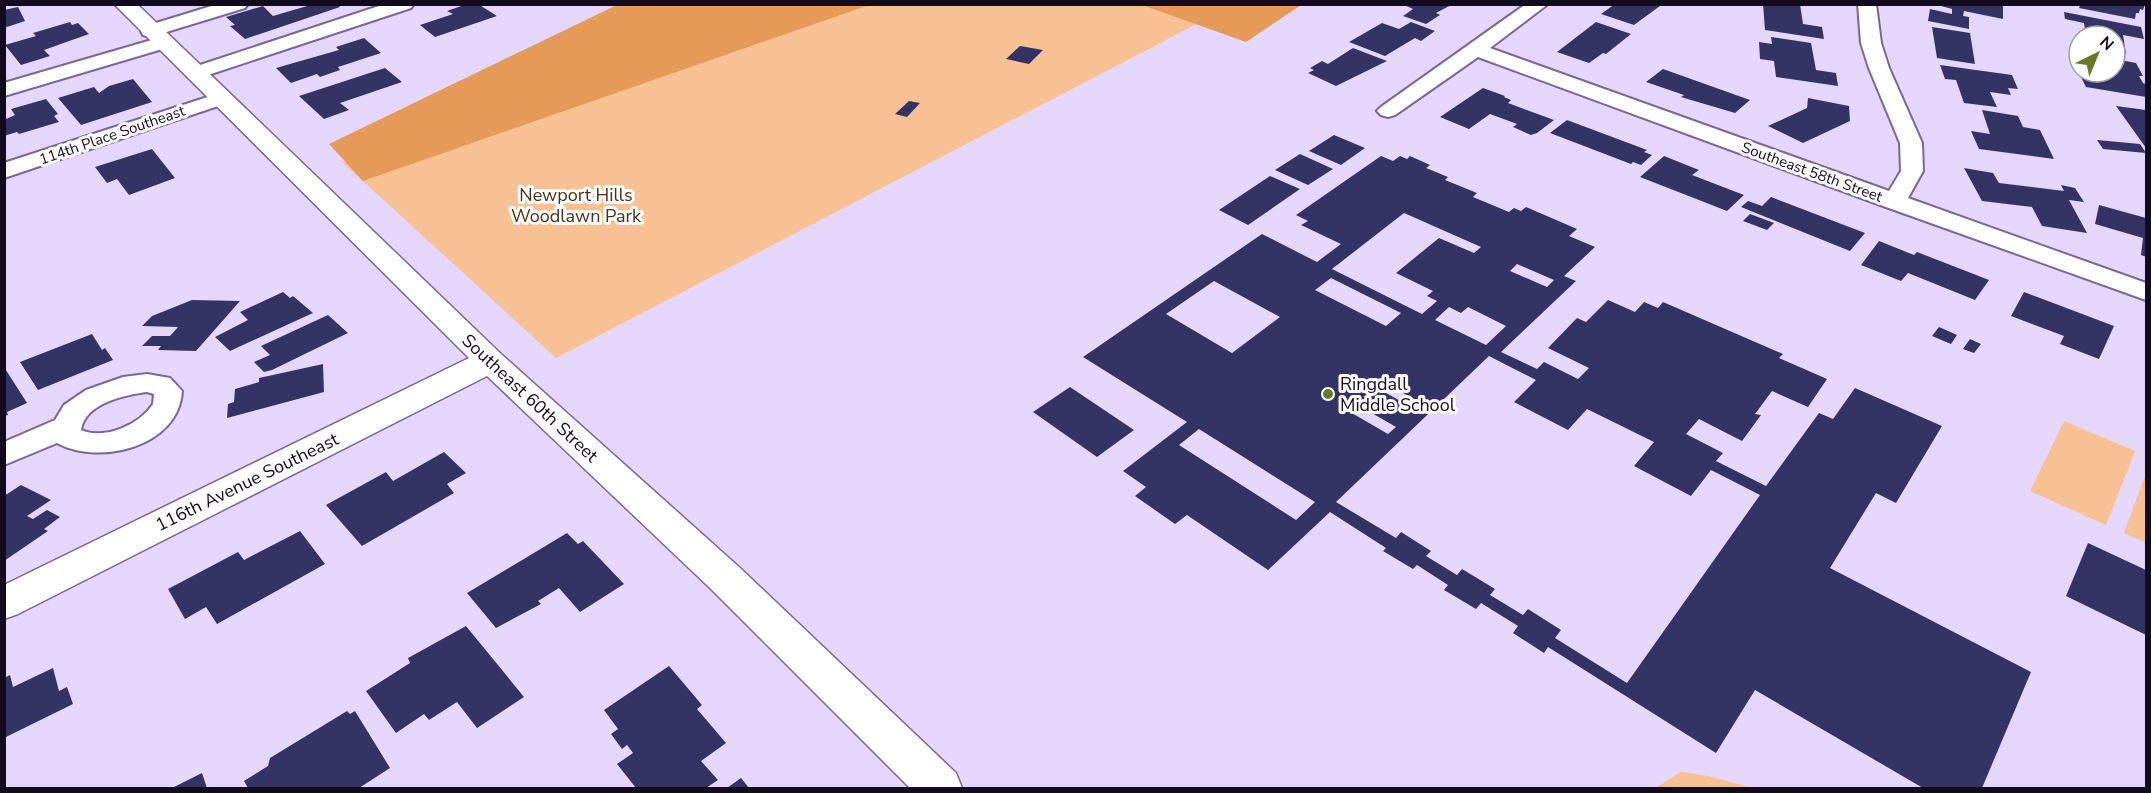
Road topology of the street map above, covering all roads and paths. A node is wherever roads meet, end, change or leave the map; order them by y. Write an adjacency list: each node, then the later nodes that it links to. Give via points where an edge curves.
1 (124, 4): 6 (street, Southeast 60th Street)
2 (239, 4): 6 (street)
3 (405, 4): 8 (street)
4 (1539, 4): 7 (street)
5 (1867, 4): 13 (street, via 1871,43 1911,143 1912,171)
6 (156, 37): 8 (street, Southeast 60th Street); 9 (street)
7 (1478, 50): 11 (street); 13 (street, Southeast 58th Street)
8 (195, 73): 10 (street, Southeast 60th Street)
9 (4, 90)
10 (220, 99): 12 (street, 114th Place Southeast); 15 (street, Southeast 60th Street)
11 (1388, 111)
12 (4, 171)
13 (1894, 202): 14 (street, Southeast 58th Street)
14 (2146, 292)
15 (490, 361): 18 (street, 116th Avenue Southeast); 19 (street, Southeast 60th Street, via 725,578)
16 (66, 427): 17 (street)
17 (4, 454)
18 (4, 603)
19 (940, 789)

